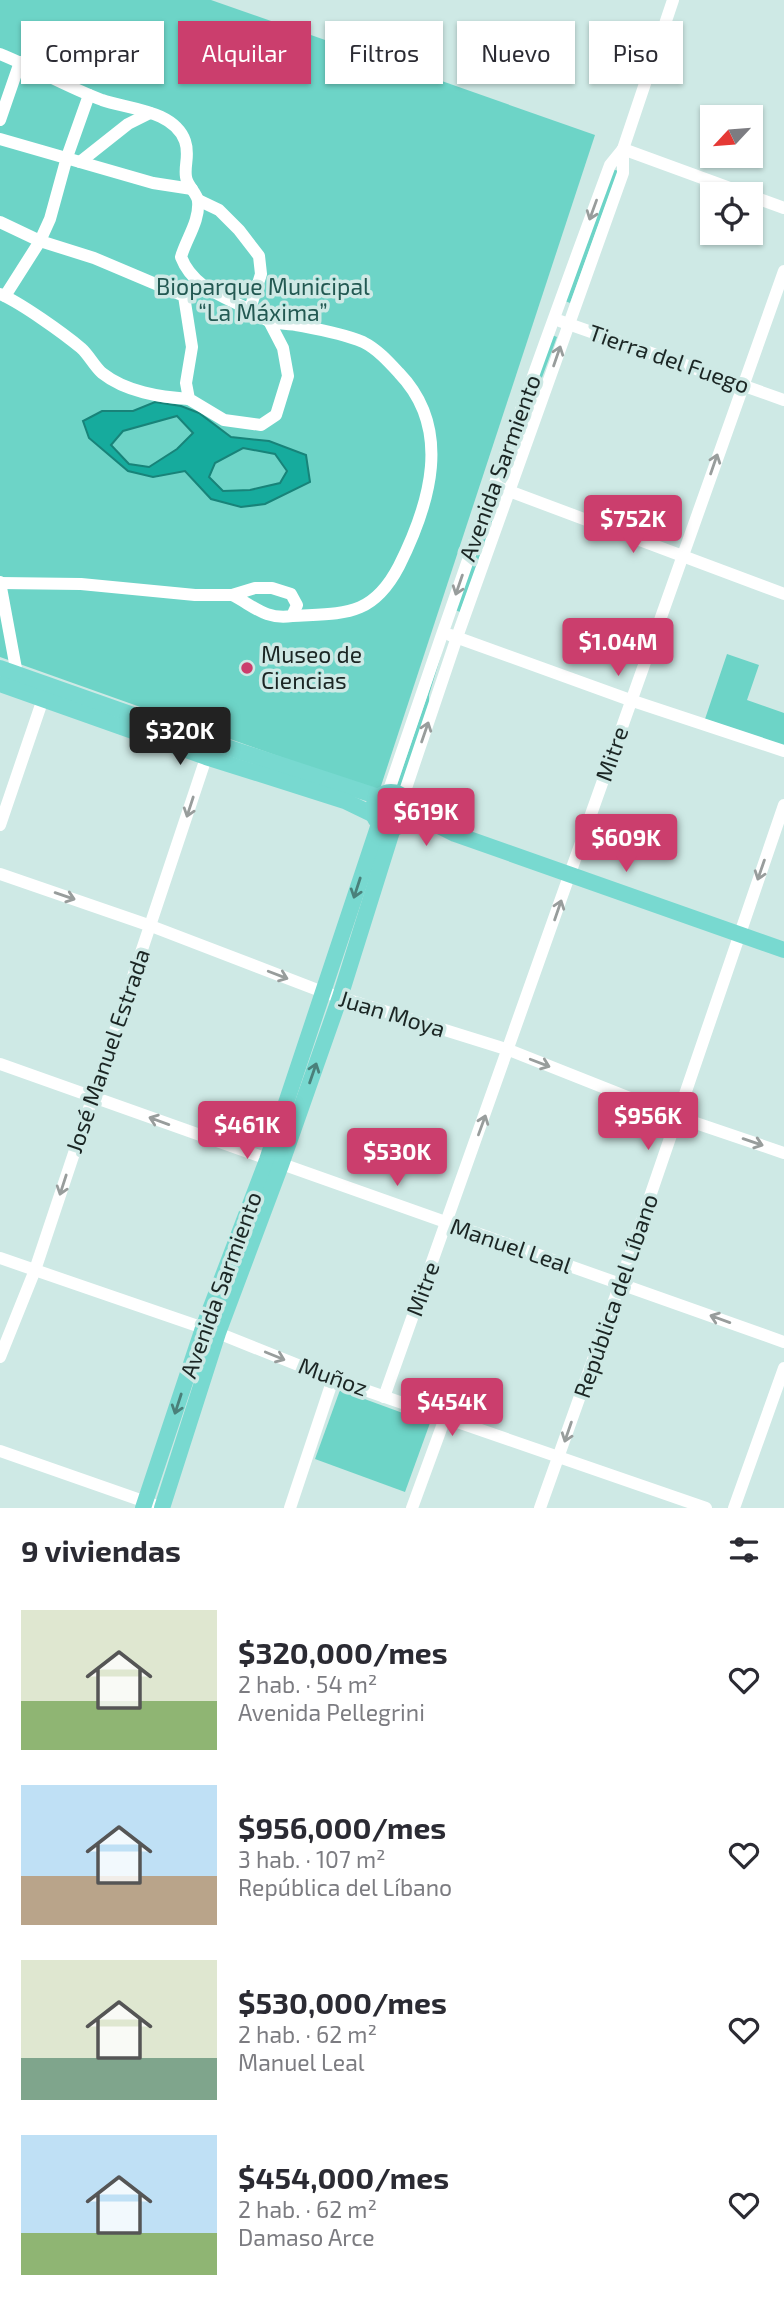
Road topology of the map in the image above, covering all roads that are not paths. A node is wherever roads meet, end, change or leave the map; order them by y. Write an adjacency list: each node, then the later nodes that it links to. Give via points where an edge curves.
1 (673, 0): 8 (street, Avenida Sarmiento)
2 (0, 54): 3 (street)
3 (20, 62): 4 (street); 6 (street)
4 (89, 95): 5 (street); 9 (street)
5 (150, 113): 9 (street); 11 (street, via 185,138 186,178)
6 (0, 120)
7 (0, 139): 9 (street)
8 (623, 149): 10 (street); 19 (street, Avenida Sarmiento, one-way to 19, via 610,165); 21 (street, Avenida Sarmiento, via 622,173)
9 (73, 160): 11 (street); 15 (street)
10 (713, 182)
11 (195, 195): 18 (street, via 219,210 259,256 261,274); 18 (street, via 194,227 181,257 187,271 208,289)
12 (763, 200): 13 (street)
13 (784, 208)
14 (0, 222): 15 (street)
15 (40, 242): 17 (street); 23 (street, via 94,258 184,296 192,347 186,383)
16 (784, 271): 22 (street, Mitre)
17 (3, 295): 23 (street, via 82,349 102,372 127,386 157,397)
18 (250, 309): 20 (street)
19 (554, 318): 21 (street, Tierra del Fuego); 25 (street, Avenida Sarmiento)
20 (269, 321): 23 (street, via 284,348 288,376 276,415 261,425 224,420); 31 (street, via 337,334 363,342 382,355 423,405 432,439 431,472 417,527 387,586 353,612)
21 (568, 324): 22 (street, Tierra del Fuego); 26 (street, Avenida Sarmiento, one-way to 21)
22 (742, 385): 24 (street, Tierra del Fuego); 27 (street, Mitre, one-way to 22)
23 (189, 399)
24 (784, 400)
25 (494, 486): 26 (street); 32 (street, Avenida Sarmiento, one-way to 32)
26 (509, 491): 27 (street); 33 (street, Avenida Sarmiento)
27 (683, 556): 29 (street); 38 (street, Mitre)
28 (0, 582): 30 (street); 35 (street)
29 (784, 594)
30 (232, 595): 31 (street, via 277,618); 31 (street, via 255,588 291,594 297,605)
31 (292, 616)
32 (442, 632): 33 (street); 41 (street, Avenida Sarmiento)
33 (457, 637): 38 (street); 41 (street, Avenida Sarmiento, one-way to 33)
34 (0, 668): 35 (main road)
35 (17, 674): 37 (main road)
36 (0, 684): 37 (main road)
37 (45, 692): 39 (main road); 44 (street)
38 (630, 700): 40 (street); 47 (street, Mitre)
39 (208, 749): 41 (main road); 43 (main road, via 345,801); 48 (street, José Manuel Estrada, one-way to 48)
40 (784, 751)
41 (395, 799): 43 (main road, via 373,807); 43 (main road, via 405,822); 45 (main road)
42 (784, 805): 49 (street, República del Líbano, one-way to 49)
43 (386, 823): 45 (main road); 51 (main road, Avenida Sarmiento, one-way to 51); 52 (main road, Avenida Sarmiento)
44 (0, 825)
45 (455, 834): 47 (main road)
46 (0, 874): 48 (street, Juan Moya, one-way to 48)
47 (571, 874): 49 (main road); 53 (street, Mitre, one-way to 47)
48 (151, 926): 51 (street, Juan Moya, one-way to 51); 55 (street, José Manuel Estrada)
49 (739, 934): 50 (main road); 56 (street, República del Líbano)
50 (784, 950)
51 (323, 992): 52 (street, Juan Moya); 58 (main road, Avenida Sarmiento)
52 (340, 997): 53 (street, Juan Moya); 58 (main road, Avenida Sarmiento, one-way to 52)
53 (509, 1051): 56 (street, Juan Moya, one-way to 56); 59 (street, Mitre, one-way to 53)
54 (0, 1064): 55 (street, Manuel Leal)
55 (91, 1097): 58 (street, Manuel Leal, one-way to 55); 61 (street, José Manuel Estrada, one-way to 61)
56 (678, 1117): 57 (street, Juan Moya, one-way to 57); 62 (street, República del Líbano)
57 (784, 1153)
58 (274, 1162): 59 (street, Manuel Leal); 63 (main road, Avenida Sarmiento)
59 (446, 1223): 62 (street, Manuel Leal); 68 (street, Mitre)
60 (0, 1258): 61 (street, Muñoz)
61 (35, 1270): 63 (street, Muñoz); 65 (street, José Manuel Estrada)
62 (620, 1284): 64 (street, Manuel Leal, one-way to 62); 71 (street, República del Líbano, one-way to 71)
63 (211, 1331): 67 (street, Muñoz, one-way to 67); 72 (main road, Avenida Sarmiento, one-way to 72); 73 (main road, Avenida Sarmiento)
64 (784, 1342)
65 (0, 1357)
66 (784, 1368): 78 (street)
67 (333, 1379): 68 (street, Muñoz); 74 (street)
68 (384, 1396): 69 (street, Muñoz)
69 (445, 1418): 71 (street, Muñoz); 75 (street)
70 (0, 1451): 72 (street)
71 (559, 1457): 76 (street, República del Líbano); 77 (street, Muñoz)
72 (144, 1504): 73 (street)
73 (162, 1508)
74 (290, 1508)
75 (412, 1508)
76 (540, 1508)
77 (706, 1508)
78 (734, 1508)

